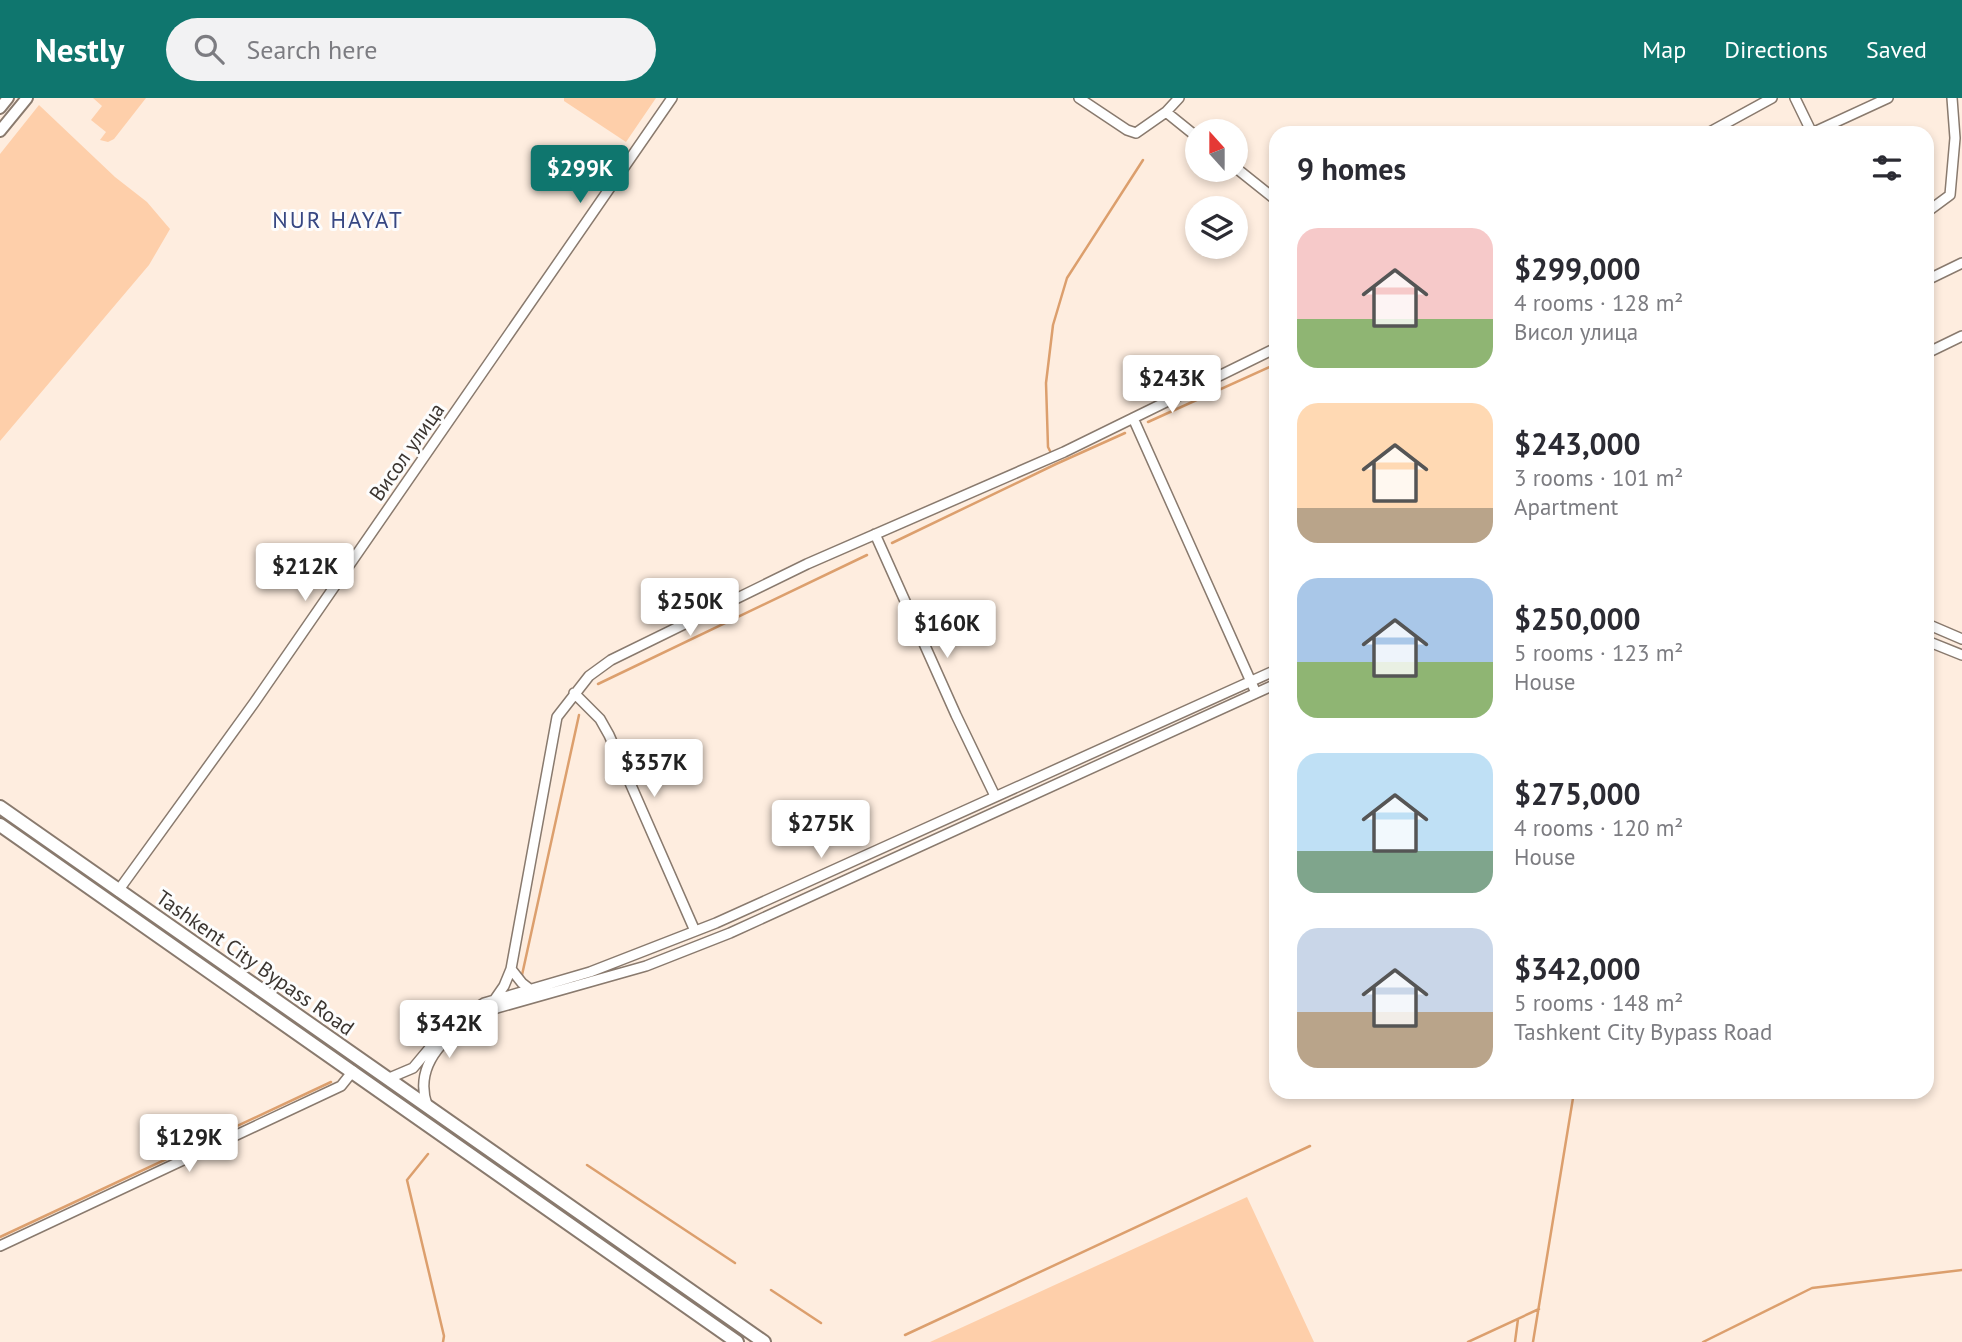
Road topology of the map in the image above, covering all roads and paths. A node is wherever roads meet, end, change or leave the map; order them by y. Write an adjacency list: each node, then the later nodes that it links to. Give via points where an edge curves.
1 (8, 98): 10 (main road)
2 (27, 98): 16 (main road)
3 (672, 98): 41 (street, Висол улица, via 262,692)
4 (1079, 98): 11 (street, via 1136,133)
5 (1179, 98): 11 (street)
6 (1772, 98): 12 (street)
7 (1795, 98): 13 (street)
8 (1888, 98): 14 (street)
9 (1952, 98): 19 (street, via 1955,138 1950,195)
10 (0, 108)
11 (1167, 112): 15 (street)
12 (1720, 126)
13 (1809, 126)
14 (1827, 126)
15 (1185, 127)
16 (0, 131)
17 (1248, 178): 18 (street)
18 (1269, 194)
19 (1934, 207)
20 (1962, 263): 21 (street)
21 (1934, 277)
22 (1962, 336): 23 (street)
23 (1934, 350)
24 (1269, 351): 25 (street)
25 (1133, 418): 26 (street); 32 (street)
26 (875, 534): 34 (street, via 611,660); 36 (street)
27 (1934, 627): 28 (street)
28 (1962, 639)
29 (1934, 644): 30 (street)
30 (1962, 655)
31 (1269, 673): 32 (street)
32 (1251, 681): 35 (street); 36 (street)
33 (1269, 687): 35 (street)
34 (574, 693): 42 (street, via 609,735); 43 (street, via 557,717)
35 (1256, 693): 40 (street)
36 (995, 796): 39 (street)
37 (0, 807): 41 (highway, Tashkent City Bypass Road)
38 (0, 825): 46 (highway, Tashkent City Bypass Road)
39 (888, 846): 40 (street); 42 (street)
40 (893, 859): 48 (street, via 675,955 475,1018 443,1044 427,1066 422,1083)
41 (118, 891): 47 (highway, Tashkent City Bypass Road)
42 (695, 931): 44 (street)
43 (511, 969): 44 (street); 45 (street)
44 (531, 990): 45 (street)
45 (495, 999): 47 (street, via 449,1025 413,1068)
46 (353, 1071): 49 (street, via 341,1086); 51 (highway, Tashkent City Bypass Road)
47 (387, 1079): 48 (highway, Tashkent City Bypass Road)
48 (427, 1107): 50 (highway, Tashkent City Bypass Road)
49 (0, 1246)
50 (632, 1249): 51 (highway); 53 (highway, Tashkent City Bypass Road)
51 (623, 1262): 52 (highway, Tashkent City Bypass Road)
52 (737, 1342)
53 (764, 1342)

